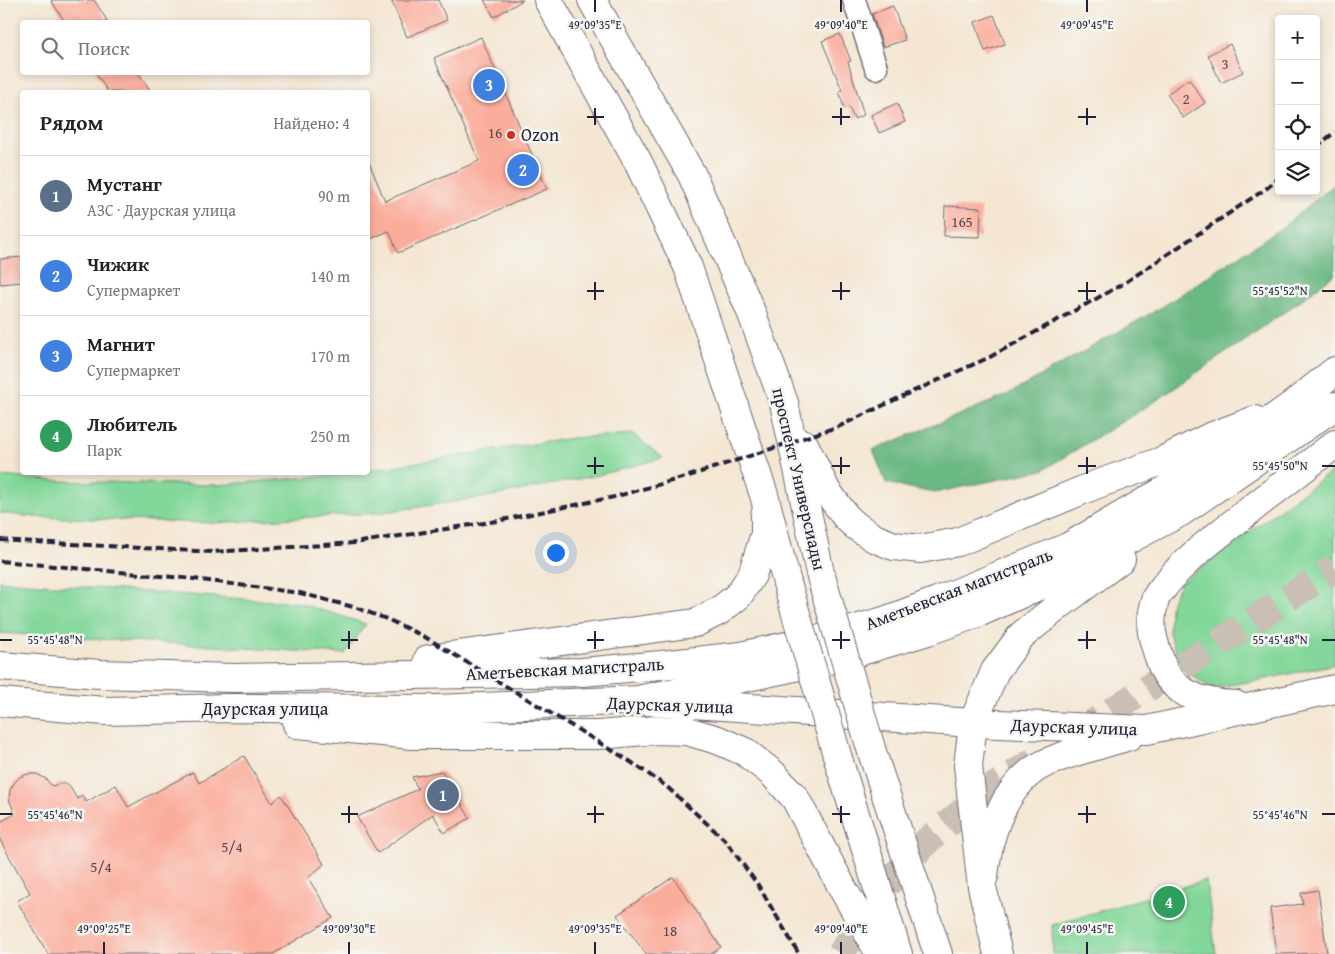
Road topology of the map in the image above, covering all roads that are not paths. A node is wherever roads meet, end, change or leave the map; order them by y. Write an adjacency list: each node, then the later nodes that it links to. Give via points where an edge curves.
1 (548, 0): 10 (main road, проспект Универсиады, via 638,162 688,267)
2 (592, 0): 6 (main road, проспект Универсиады, via 692,175 752,314)
3 (854, 0): 4 (street)
4 (876, 68)
5 (1335, 371): 7 (main road, Аметьевская магистраль)
6 (784, 403): 7 (main road, via 826,490 846,517 874,538 894,546 920,549 958,542); 24 (main road, проспект Универсиады, bridge, via 820,573 872,752)
7 (1291, 406): 13 (main road, Аметьевская магистраль, via 1211,463 1068,547 884,621 828,637 741,656 582,672)
8 (1335, 406): 11 (main road, Аметьевская магистраль)
9 (1335, 444): 17 (main road, via 1198,551 1177,570 1155,599 1150,622 1154,645 1162,667 1172,681 1192,698 1217,704)
10 (764, 495): 13 (main road, via 765,534 752,575 738,596 719,612 695,623 457,656); 23 (main road, проспект Универсиады, bridge, via 839,762)
11 (1181, 512): 15 (main road, Аметьевская магистраль, via 1052,580 931,630 837,658); 19 (main road, via 1021,636 995,671)
12 (0, 666): 13 (main road, Даурская улица, via 100,674)
13 (233, 678)
14 (1335, 689): 17 (main road, Даурская улица)
15 (638, 700): 18 (main road, Даурская улица, via 437,709); 19 (main road, Даурская улица)
16 (0, 702): 18 (main road, Даурская улица, via 105,711)
17 (1260, 706): 20 (main road, Даурская улица)
18 (230, 708): 22 (main road, via 290,724 413,735 599,734 656,730 687,731 718,740 745,752 772,772 795,798)
19 (973, 723): 20 (main road, Даурская улица); 21 (main road, via 968,766)
20 (1147, 730): 21 (main road, via 1056,759 1033,770 1011,793 994,824)
21 (982, 887): 25 (main road)
22 (880, 954)
23 (898, 954)
24 (938, 954)
25 (998, 954)

